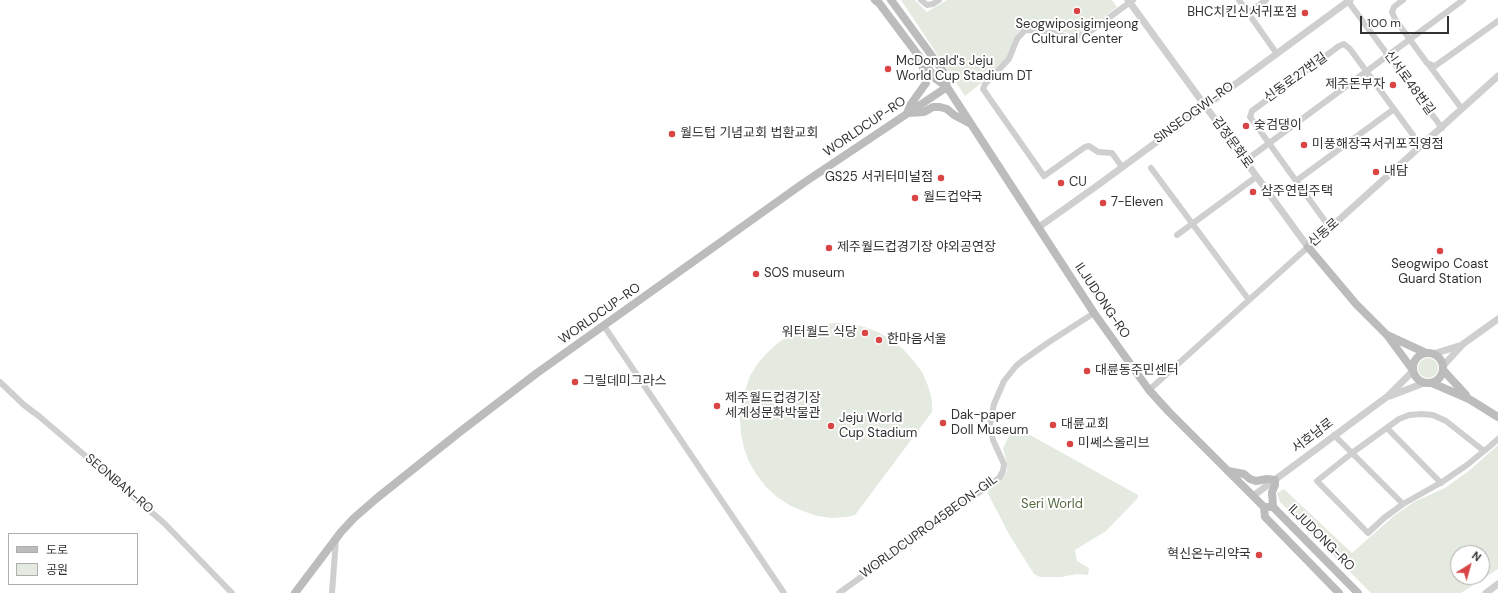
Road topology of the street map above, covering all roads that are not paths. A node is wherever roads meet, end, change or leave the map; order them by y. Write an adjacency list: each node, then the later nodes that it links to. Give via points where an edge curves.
1 (875, 0): 16 (main road)
2 (892, 0): 20 (main road, via 943,71)
3 (939, 0): 9 (street, via 926,5)
4 (1239, 0): 11 (street)
5 (1266, 0): 11 (street)
6 (1348, 0): 14 (street, SINSEOGWI-RO); 15 (street, 신서로48번길)
7 (1402, 0): 13 (street, via 1392,12)
8 (1463, 0): 13 (street)
9 (922, 1)
10 (1130, 1): 21 (street, 김정문화로); 30 (street, via 1088,33 1079,36 1067,37 1047,31 1025,30 1017,39 1009,59 983,89 1044,176 1089,146 1098,152 1112,153)
11 (1248, 13): 14 (street)
12 (1498, 21): 17 (street, via 1436,66)
13 (1410, 39): 15 (street); 17 (street)
14 (1277, 54): 21 (street, SINSEOGWI-RO)
15 (1388, 55): 18 (street); 26 (street, 신서로48번길)
16 (922, 60): 20 (main road, via 936,79); 24 (main road, via 926,83)
17 (1429, 65): 23 (street)
18 (1366, 71): 22 (street, 신동로27번길); 27 (street); 27 (street, 신동로27번길, via 1350,48 1342,45 1254,109 1250,117)
19 (1498, 76): 23 (street, 신동로)
20 (947, 87): 24 (main road, WORLDCUP-RO); 25 (main road, ILJUDONG-RO)
21 (1204, 106): 29 (street, 김정문화로); 30 (street, SINSEOGWI-RO)
22 (1394, 109): 28 (street, 신동로27번길); 33 (street)
23 (1462, 109): 26 (street, 신동로)
24 (907, 113): 25 (main road, via 924,112 933,107 940,107); 42 (main road, WORLDCUP-RO, via 805,182)
25 (972, 124): 35 (main road, ILJUDONG-RO)
26 (1442, 128): 28 (street, 신동로)
27 (1269, 144): 29 (street); 33 (street, 신동로27번길)
28 (1421, 146): 36 (street, 신동로)
29 (1245, 161): 32 (street, 김정문화로)
30 (1122, 167): 35 (street, SINSEOGWI-RO)
31 (1151, 168): 34 (street)
32 (1256, 177): 34 (street); 38 (street, 김정문화로)
33 (1296, 181): 36 (street, 신동로27번길)
34 (1193, 224): 37 (street); 39 (street)
35 (1039, 226): 40 (main road, ILJUDONG-RO)
36 (1330, 228): 38 (street, 신동로)
37 (1177, 235)
38 (1308, 247): 39 (street, 신동로); 43 (main road, via 1356,304)
39 (1249, 300): 50 (street, 신동로)
40 (1094, 313): 50 (main road, ILJUDONG-RO); 72 (street, WORLDCUPRO45BEON-GIL, via 1022,361 1004,381 994,404 990,424 993,440 1004,464 999,478)
41 (1498, 319): 44 (street)
42 (604, 326): 66 (main road, WORLDCUP-RO, via 537,373 395,484 354,518); 71 (street)
43 (1387, 335): 45 (main road); 47 (main road)
44 (1463, 344): 45 (street); 46 (street)
45 (1429, 353): 46 (main road, via 1440,358); 47 (main road, via 1416,358)
46 (1443, 368): 49 (main road, via 1440,377); 52 (main road)
47 (1413, 370): 49 (main road, via 1416,379); 51 (street)
48 (0, 382): 68 (street, SEONBAN-RO, via 164,523)
49 (1428, 383): 51 (street); 52 (main road)
50 (1149, 390): 59 (main road, ILJUDONG-RO)
51 (1388, 396): 55 (street, 서호남로)
52 (1469, 399): 53 (main road)
53 (1498, 417)
54 (1387, 428): 57 (street, via 1409,415 1433,415 1446,421); 58 (street); 61 (street)
55 (1334, 435): 58 (street); 60 (street, 서호남로)
56 (1498, 439): 57 (street)
57 (1484, 451): 61 (street)
58 (1352, 453): 63 (street); 63 (street, via 1316,481 1368,533)
59 (1228, 471): 60 (main road, via 1244,474 1256,481); 62 (main road, ILJUDONG-RO)
60 (1275, 480): 62 (street, 서호남로); 65 (main road, via 1272,492)
61 (1441, 483): 63 (street)
62 (1253, 496): 64 (main road, ILJUDONG-RO)
63 (1403, 504)
64 (1264, 507): 65 (main road, ILJUDONG-RO); 73 (main road, ILJUDONG-RO, via 1266,517)
65 (1273, 507): 74 (main road, ILJUDONG-RO)
66 (336, 539): 69 (main road, WORLDCUP-RO); 70 (street)
67 (1498, 584): 75 (street)
68 (232, 593)
69 (295, 593)
70 (332, 593)
71 (784, 593)
72 (839, 593)
73 (1340, 593)
74 (1358, 593)
75 (1486, 593)

